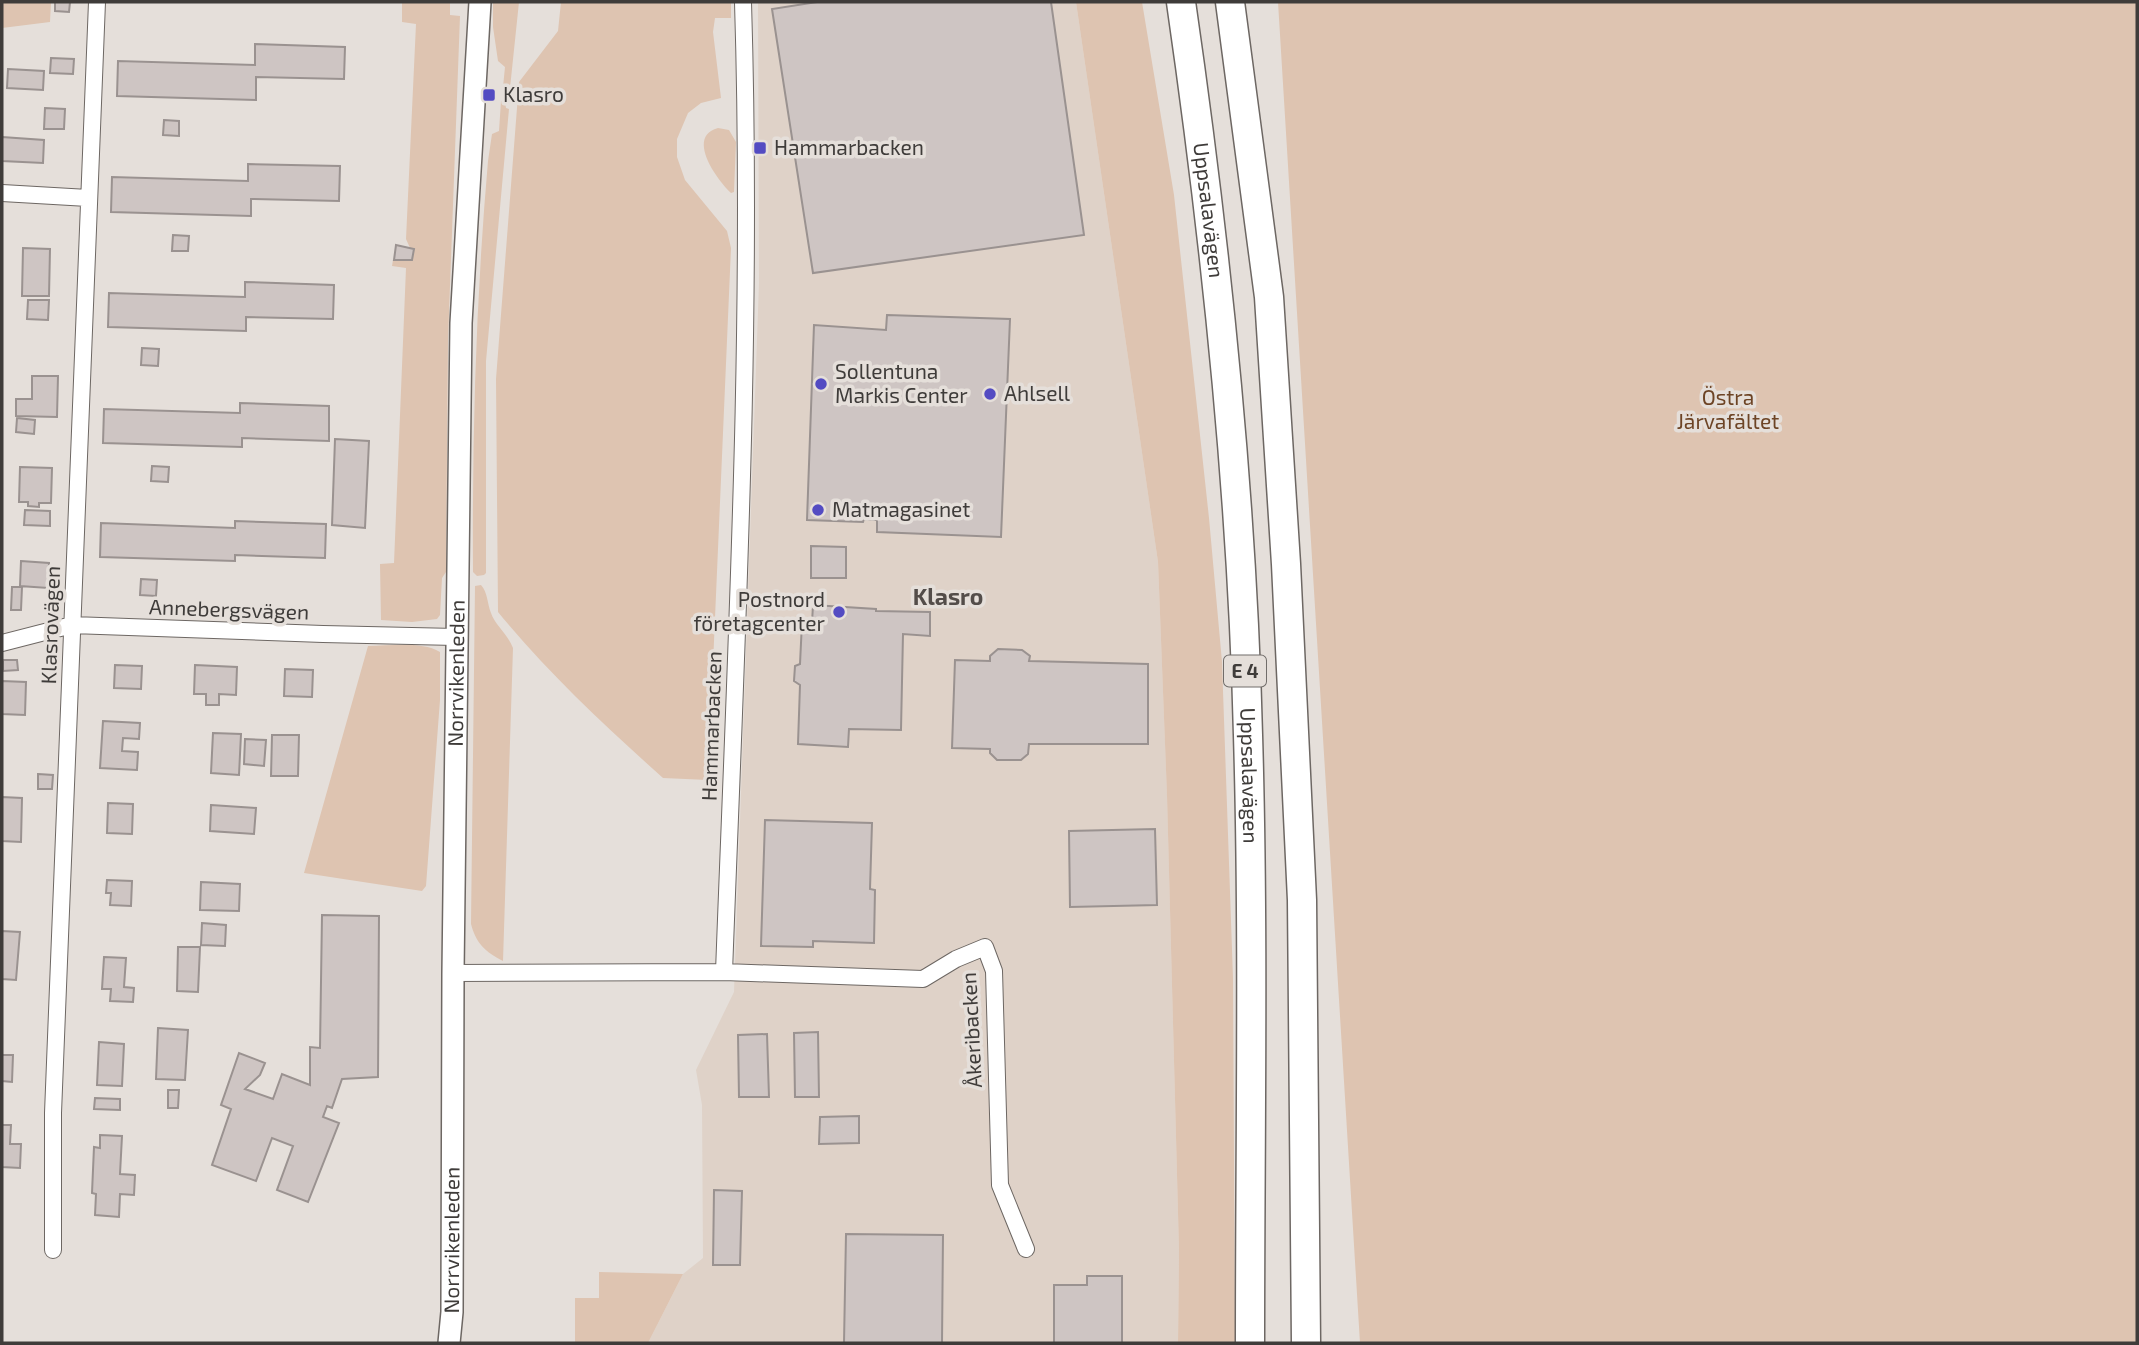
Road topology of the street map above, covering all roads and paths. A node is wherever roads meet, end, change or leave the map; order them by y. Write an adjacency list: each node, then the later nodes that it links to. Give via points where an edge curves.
1 (97, 2): 7 (street, Klasrovägen)
2 (480, 2): 9 (main road, Norrvikenleden, via 461,323)
3 (743, 2): 11 (street, Hammarbacken, via 746,303)
4 (1179, 2): 16 (highway, Uppsalavägen / E 4, via 1214,247 1241,569 1249,789)
5 (1230, 2): 17 (highway, E 4, via 1269,297 1286,564 1302,900)
6 (2, 193): 7 (street)
7 (88, 198): 8 (street, Klasrovägen)
8 (72, 625): 9 (street, Annebergsvägen); 10 (street, Annebergsvägen); 14 (street, Klasrovägen)
9 (456, 636): 12 (main road, Norrvikenleden)
10 (2, 643)
11 (724, 972): 12 (street); 13 (street, Åkeribacken, via 923,979 985,947 994,971 1000,1185)
12 (453, 973): 15 (main road, Norrvikenleden)
13 (1026, 1249)
14 (52, 1250)
15 (449, 1343)
16 (1250, 1343)
17 (1306, 1343)

